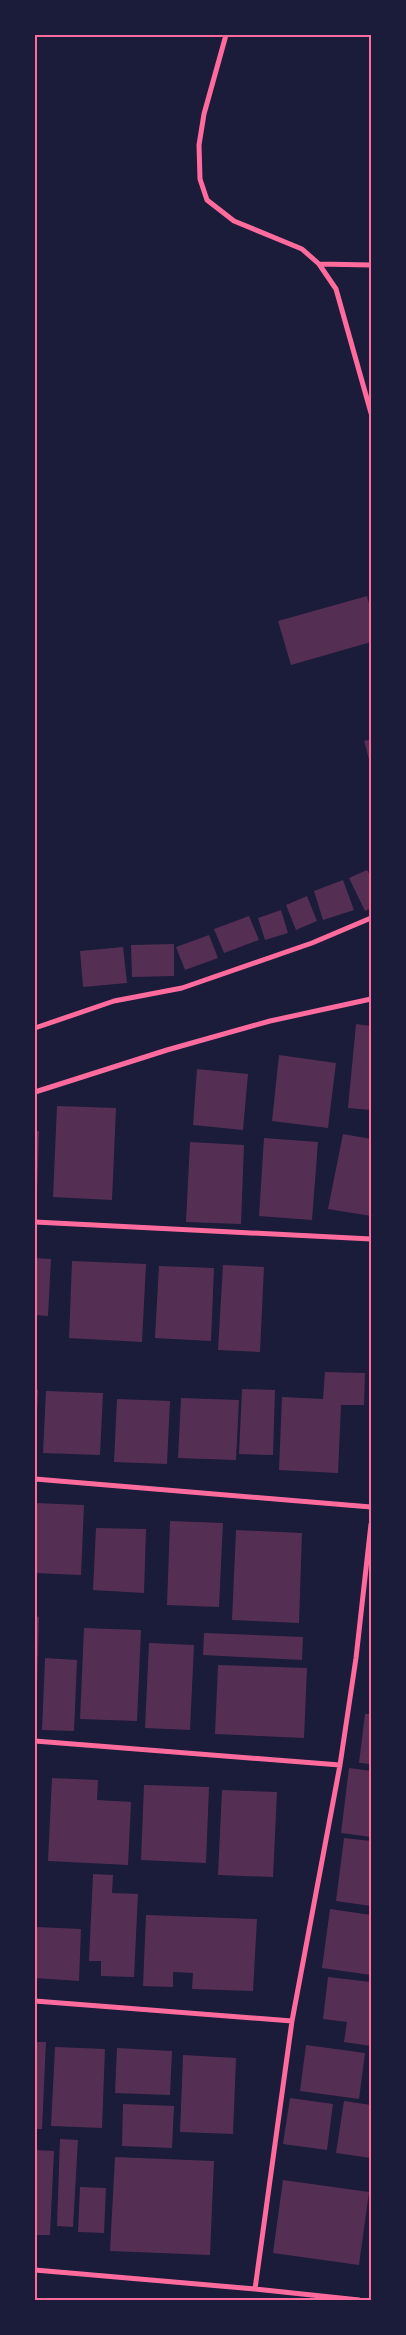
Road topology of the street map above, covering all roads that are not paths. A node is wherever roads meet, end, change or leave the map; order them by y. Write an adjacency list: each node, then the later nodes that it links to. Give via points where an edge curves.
1 (226, 35): 2 (street, via 204,114 199,145 200,179 207,200 234,221 302,249)
2 (318, 264): 3 (street); 4 (street, via 336,289)
3 (371, 265)
4 (371, 413)
5 (371, 918): 7 (street, via 312,943 182,988 114,1001)
6 (371, 999): 8 (street, via 270,1021)
7 (35, 1028)
8 (35, 1092)
9 (35, 1222): 10 (street)
10 (371, 1239)
11 (35, 1479): 12 (street)
12 (371, 1507)
13 (371, 1524): 15 (street)
14 (35, 1741): 15 (street)
15 (340, 1765): 17 (street)
16 (35, 2001): 17 (street)
17 (292, 2021): 19 (street)
18 (35, 2270): 19 (street)
19 (255, 2289): 20 (street)
20 (359, 2300)

